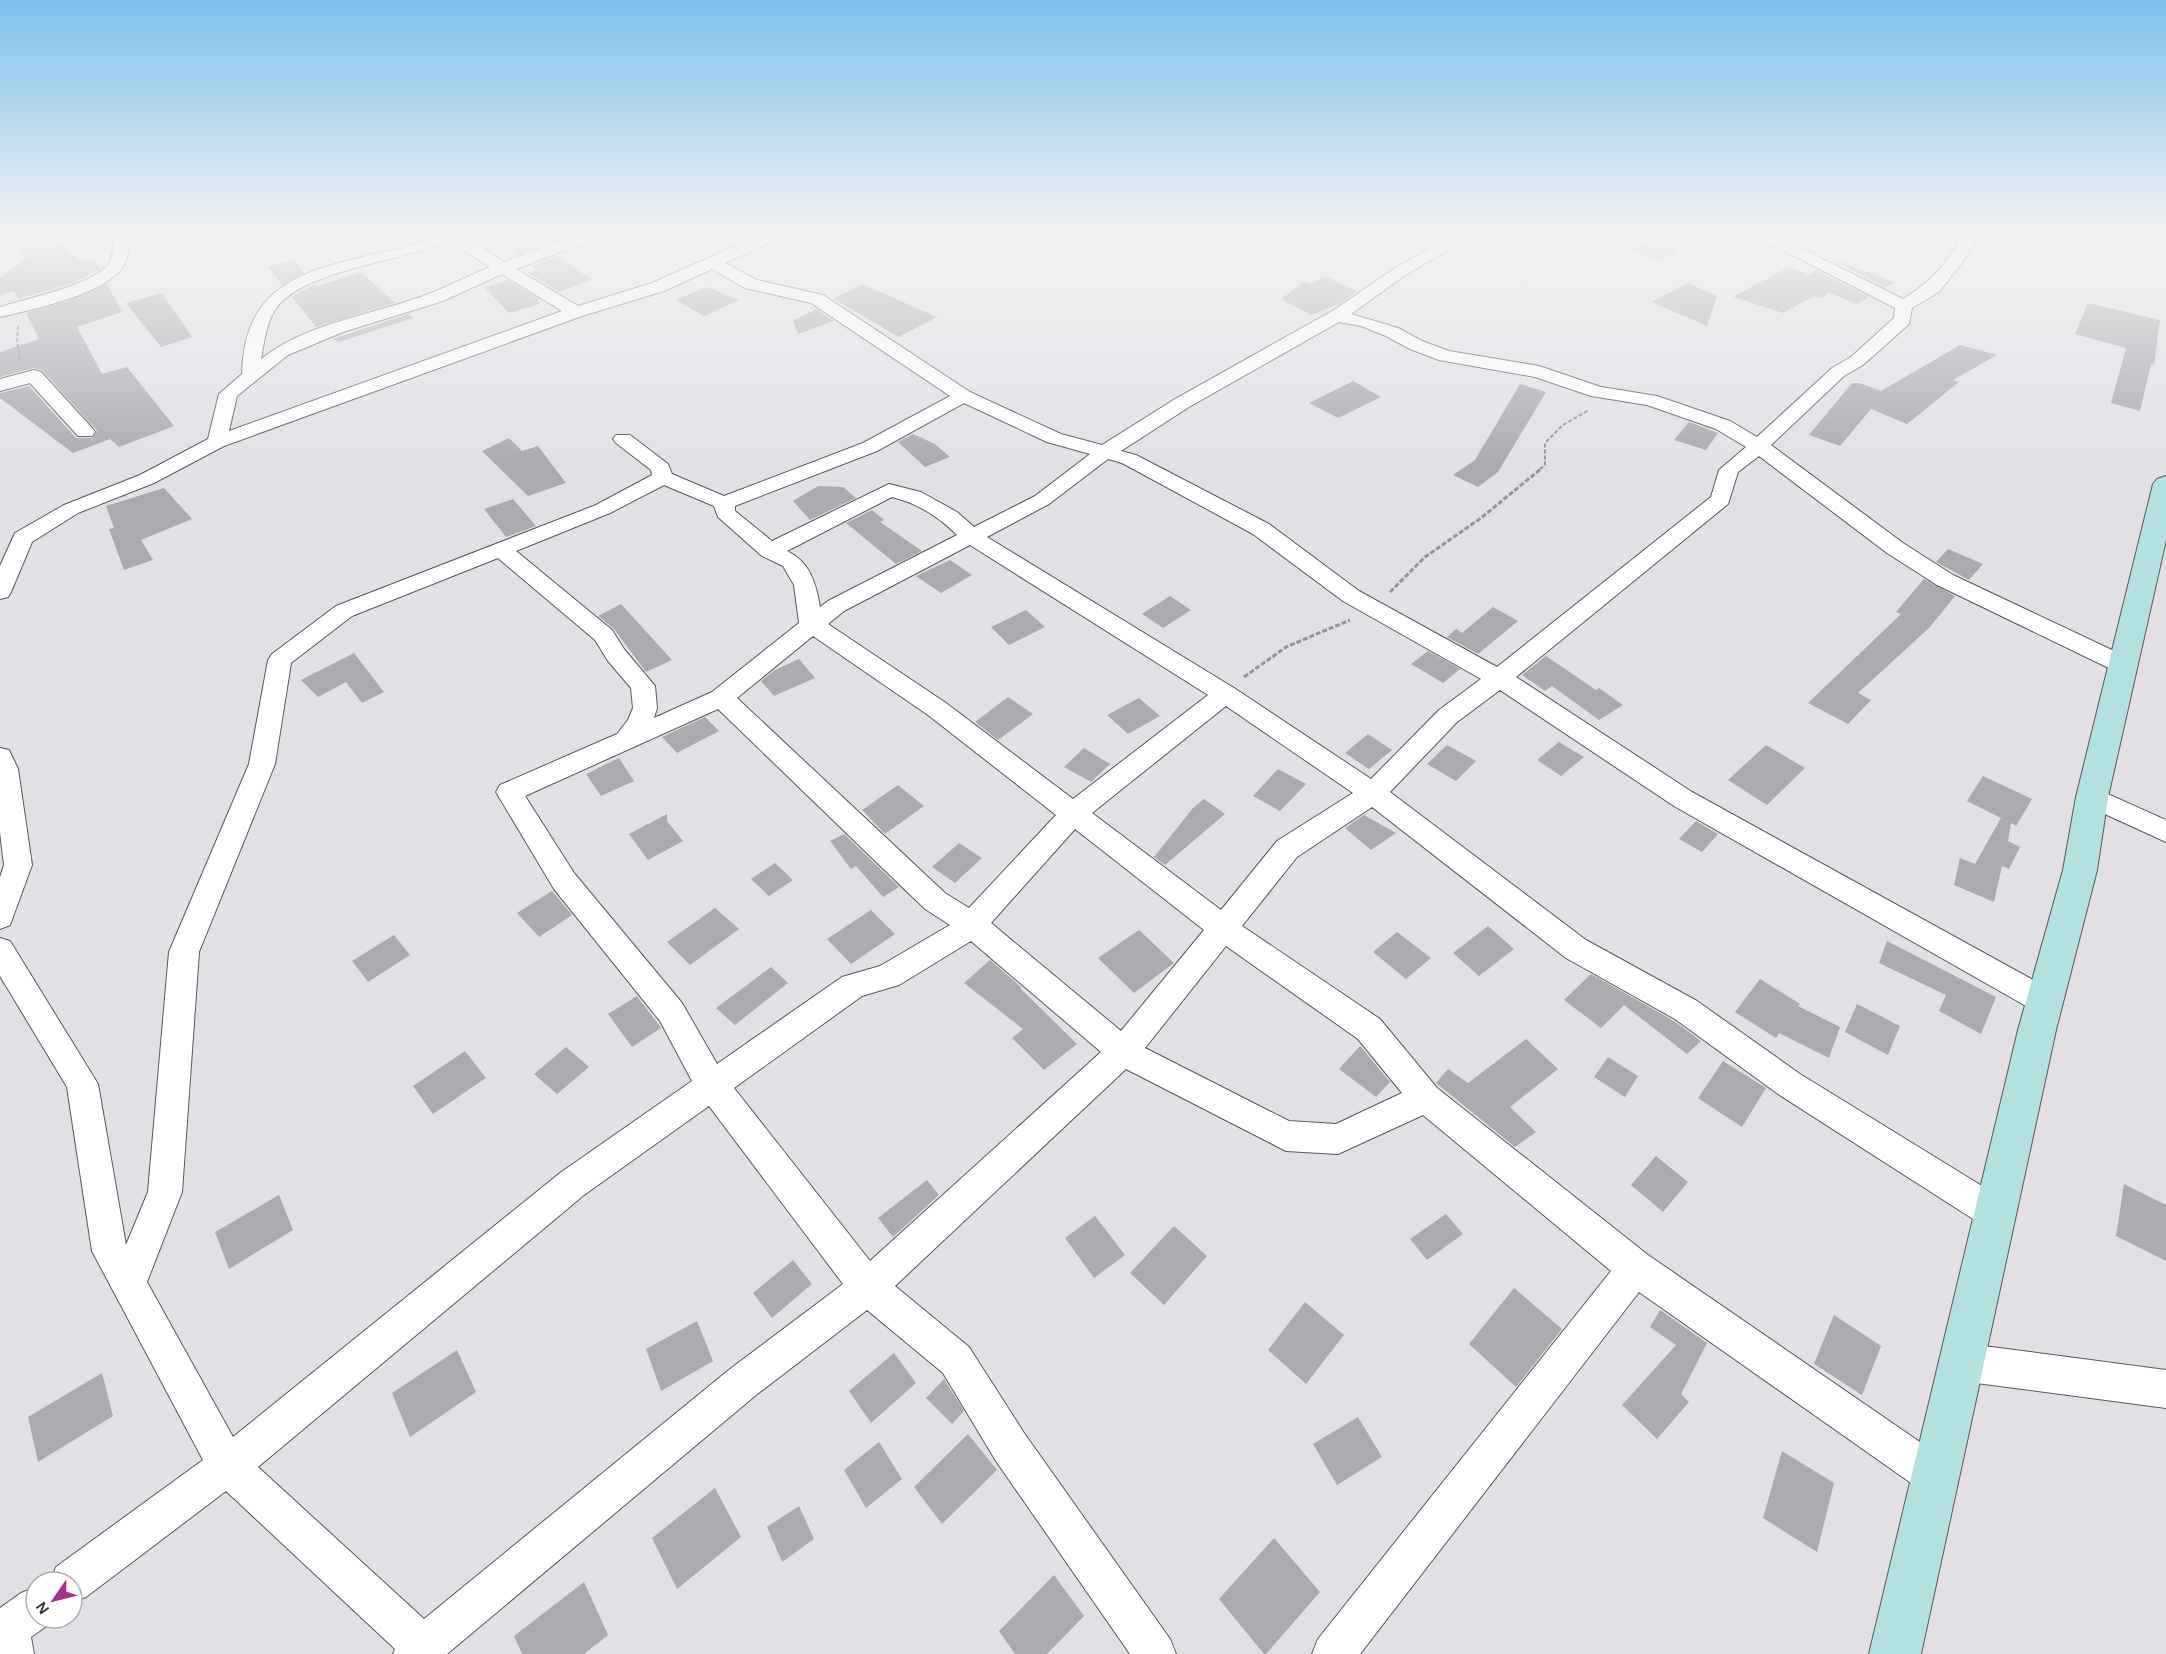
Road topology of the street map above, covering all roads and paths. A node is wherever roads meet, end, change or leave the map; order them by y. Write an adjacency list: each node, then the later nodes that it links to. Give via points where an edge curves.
1 (268, 310): 11 (street)
2 (395, 310): 11 (street, via 282,351)
3 (573, 310): 9 (street)
4 (582, 310): 9 (street)
5 (834, 310): 14 (street)
6 (1344, 310): 10 (street)
7 (1904, 310): 19 (street, via 1903,320 1897,326 1829,380)
8 (1, 312): 12 (path, via 18,327 18,357 24,369)
9 (576, 312): 18 (street)
10 (1335, 316): 15 (street, via 1365,322 1445,356 1539,372 1598,392); 20 (street, via 1182,403)
11 (251, 375): 18 (street, via 228,394)
12 (34, 376): 13 (street); 16 (street)
13 (0, 385)
14 (963, 396): 20 (street, via 1054,438); 23 (street, via 870,447)
15 (1628, 397): 19 (street, via 1650,400 1723,425); 28 (path, via 1603,403 1563,425 1545,443 1545,465 1481,518 1425,557)
16 (85, 432)
17 (623, 439): 21 (street, via 661,468)
18 (217, 442): 27 (street, via 147,479 71,509 23,538)
19 (1759, 446): 30 (street, via 1945,580); 31 (street, via 1729,470 1721,500)
20 (1104, 453): 24 (street, via 1042,500); 28 (street, via 1129,459 1261,529)
21 (663, 477): 23 (street); 25 (street, via 603,509)
22 (2166, 484): 30 (main road)
23 (724, 503): 26 (street, via 725,513)
24 (972, 537): 26 (street, via 950,516 914,495 889,490); 29 (street, via 836,606); 32 (street)
25 (502, 550): 34 (street, via 604,635 643,686 645,708 639,724); 50 (street, via 344,611 280,660 262,764 184,952 165,1192)
26 (770, 551): 29 (street, via 792,562 804,585)
27 (0, 592)
28 (1371, 607): 31 (street); 32 (path, via 1342,625 1286,648)
29 (811, 624): 33 (street); 38 (street, via 937,709)
30 (2123, 665): 37 (main road)
31 (1499, 678): 36 (street, via 1448,716); 44 (street, via 1683,799)
32 (1225, 694): 36 (street); 38 (street)
33 (721, 698): 34 (street); 41 (street, via 935,901)
34 (625, 741): 46 (street, via 509,792 564,881 671,1012)
35 (0, 757): 40 (street, via 18,865)
36 (1373, 793): 42 (street, via 1287,849); 48 (street, via 1576,949 1686,1010 1789,1084)
37 (2092, 796): 39 (street); 44 (main road, via 2080,870)
38 (1074, 813): 41 (street); 42 (street)
39 (2166, 832)
40 (0, 917)
41 (972, 924): 45 (street); 46 (street, via 888,976 853,986)
42 (1224, 929): 45 (street); 47 (street, via 1368,1029)
43 (0, 950): 50 (street, via 82,1084 110,1251)
44 (2044, 1001): 48 (main road)
45 (1123, 1052): 47 (street, via 1286,1136 1338,1139); 51 (street)
46 (711, 1084): 51 (street); 54 (street, via 572,1184)
47 (1426, 1098): 49 (street)
48 (1996, 1214): 52 (main road)
49 (1635, 1268): 55 (street); 59 (street)
50 (128, 1284): 54 (street)
51 (868, 1287): 57 (street, via 743,1382); 58 (street, via 956,1360 1010,1447)
52 (1961, 1362): 53 (street); 55 (main road)
53 (2166, 1389)
54 (228, 1466): 56 (street); 57 (street)
55 (1935, 1476): 60 (main road)
56 (84, 1572)
57 (420, 1651)
58 (1155, 1654)
59 (1333, 1654)
60 (1895, 1654)

